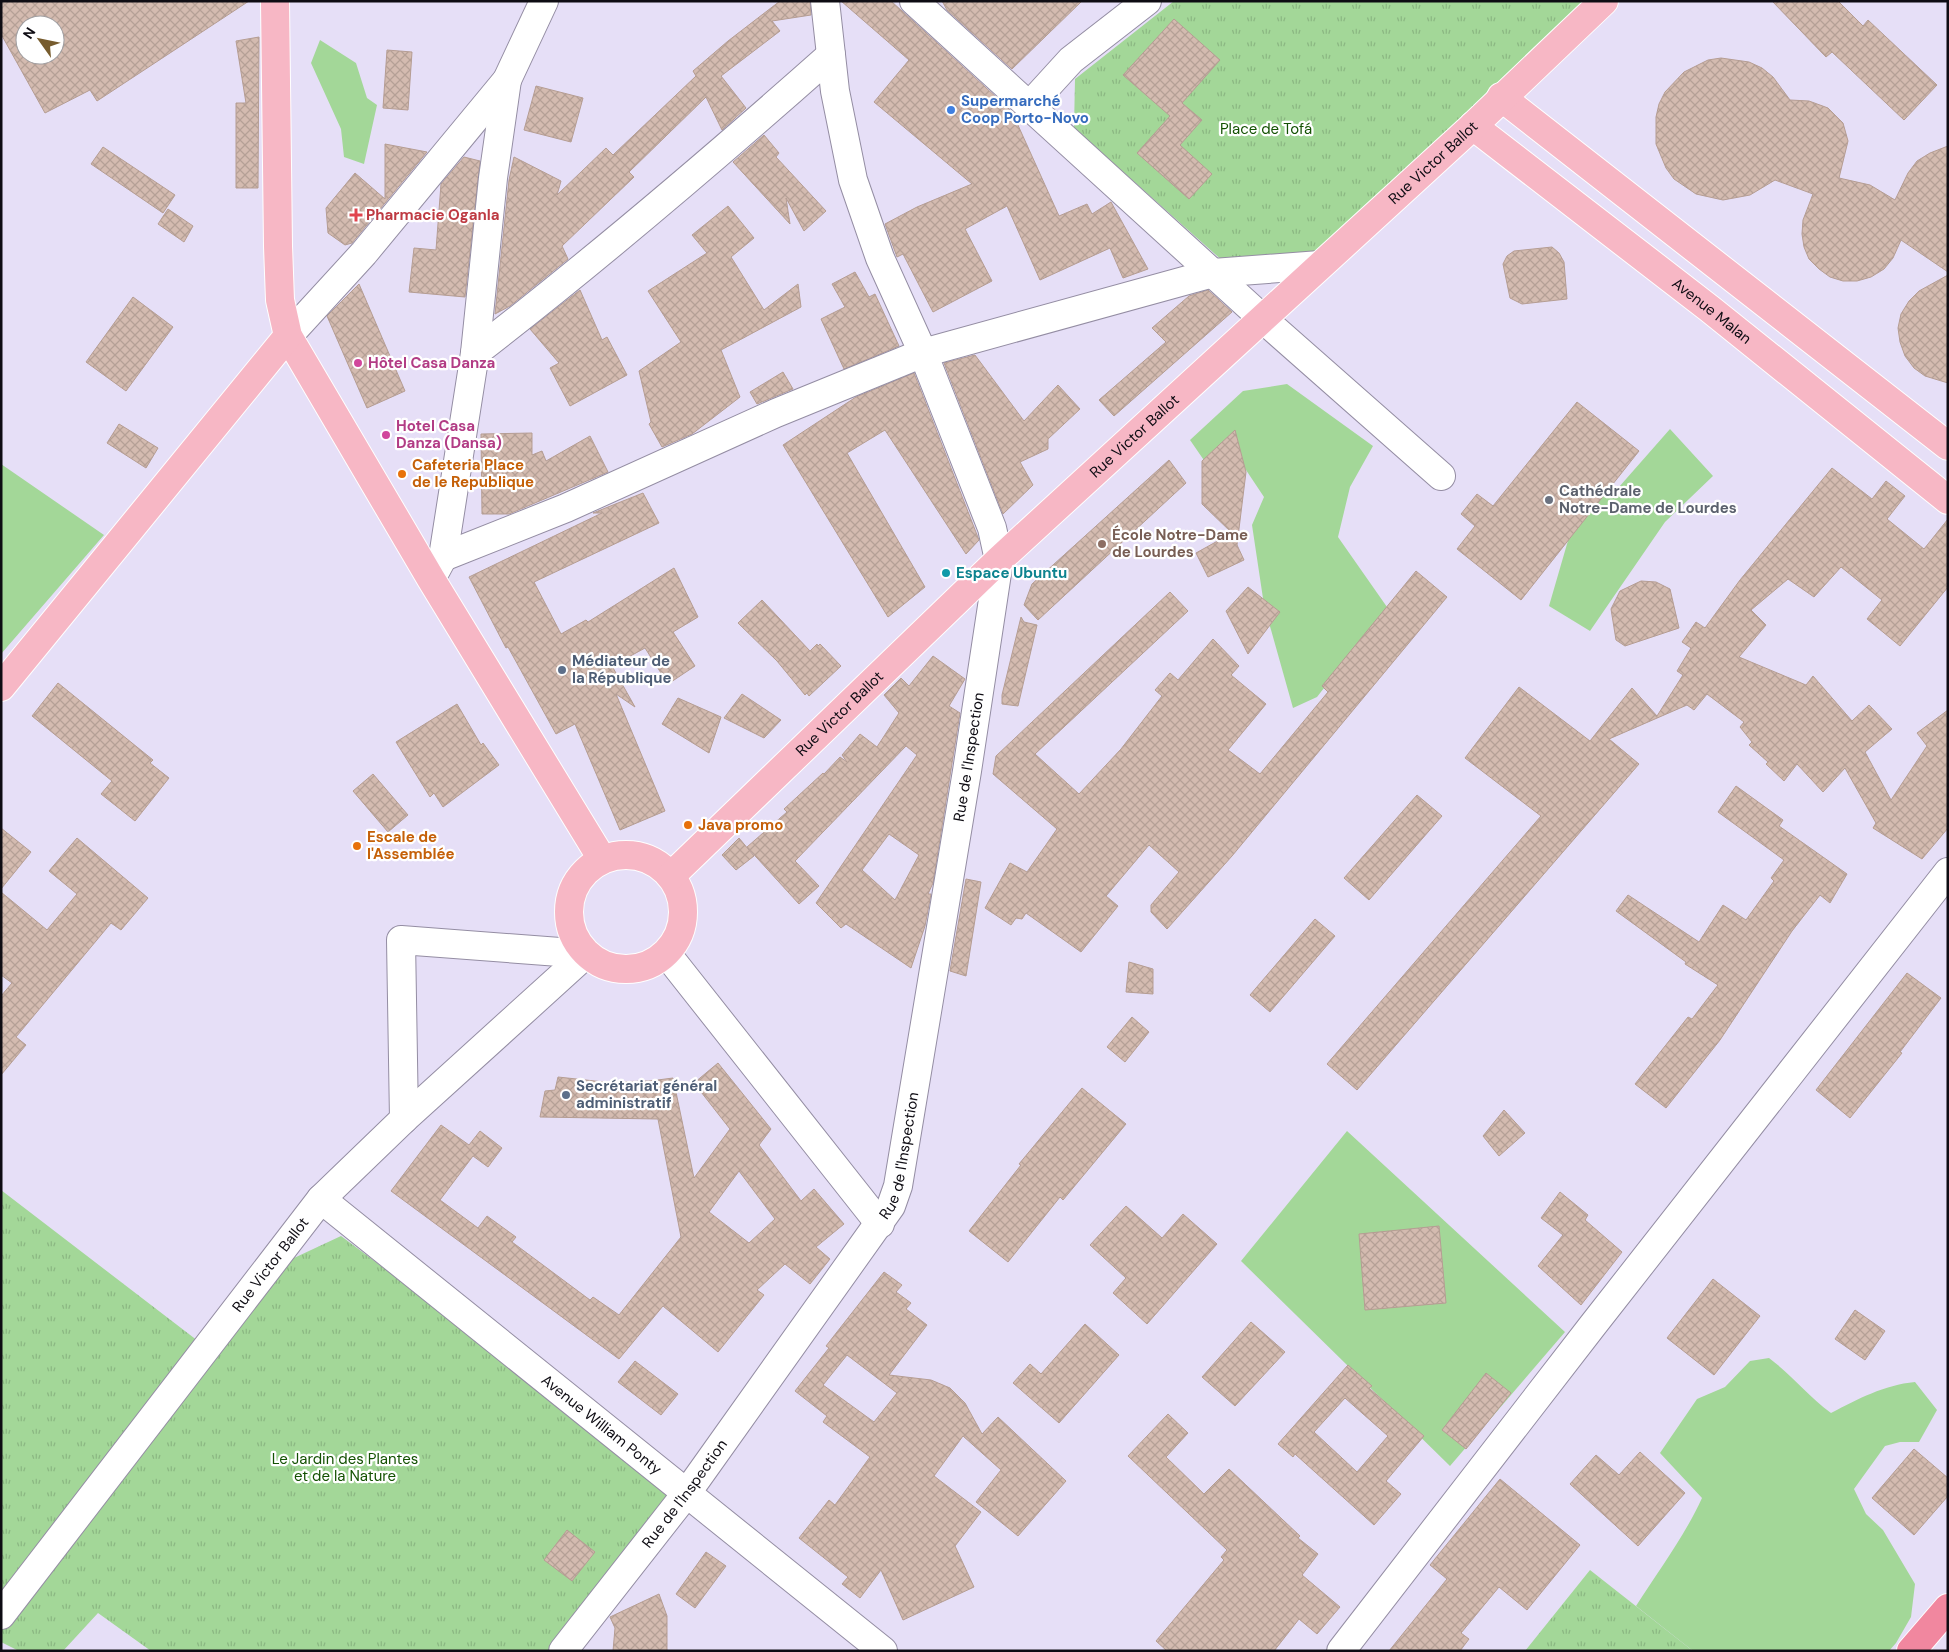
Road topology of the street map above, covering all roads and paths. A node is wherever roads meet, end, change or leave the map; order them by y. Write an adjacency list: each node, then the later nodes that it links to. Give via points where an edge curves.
1 (275, 1): 15 (main road, via 280,300)
2 (544, 1): 8 (street)
3 (825, 1): 7 (street)
4 (914, 1): 10 (street)
5 (1147, 1): 10 (street, via 1071,60)
6 (1604, 1): 9 (main road, Rue Victor Ballot)
7 (831, 55): 16 (street, via 698,173 561,287); 17 (street, via 853,180 880,258)
8 (507, 80): 15 (street, via 364,253); 16 (street)
9 (1501, 97): 11 (main road, Rue Victor Ballot); 18 (main road)
10 (1030, 105): 13 (street)
11 (1473, 126): 12 (main road, Rue Victor Ballot); 19 (main road, Avenue Malan)
12 (1320, 264): 13 (street); 14 (main road, Rue Victor Ballot)
13 (1213, 273): 14 (street); 17 (street)
14 (1263, 319): 21 (street); 23 (main road, Rue Victor Ballot)
15 (288, 336): 24 (main road); 25 (main road)
16 (475, 353): 24 (street)
17 (923, 353): 23 (street, via 992,528); 24 (street, via 776,413)
18 (1871, 385): 19 (main road); 20 (main road)
19 (1843, 415): 22 (main road, Avenue Malan)
20 (1948, 446)
21 (1441, 476)
22 (1948, 500)
23 (999, 560): 28 (main road, Rue Victor Ballot); 33 (street, Rue de l'Inspection, via 898,1186)
24 (437, 568): 26 (main road)
25 (1, 687)
26 (602, 859): 28 (main road, via 620,855 639,856 657,864); 30 (main road, via 580,877 569,903 571,931)
27 (1948, 872): 39 (street)
28 (671, 876): 29 (main road, via 681,898 683,916 679,932)
29 (666, 953): 30 (main road, via 650,964 631,970 602,965); 33 (street)
30 (586, 954): 31 (street, Rue Victor Ballot); 31 (street, via 401,940)
31 (404, 1119): 32 (street, Rue Victor Ballot)
32 (321, 1199): 34 (street, Avenue William Ponty); 36 (street, Rue Victor Ballot)
33 (880, 1224): 34 (street, Rue de l'Inspection)
34 (686, 1494): 37 (street, Rue de l'Inspection); 38 (street, Avenue William Ponty)
35 (1948, 1608): 40 (highway)
36 (1, 1615)
37 (563, 1651)
38 (883, 1651)
39 (1341, 1651)
40 (1911, 1651)

